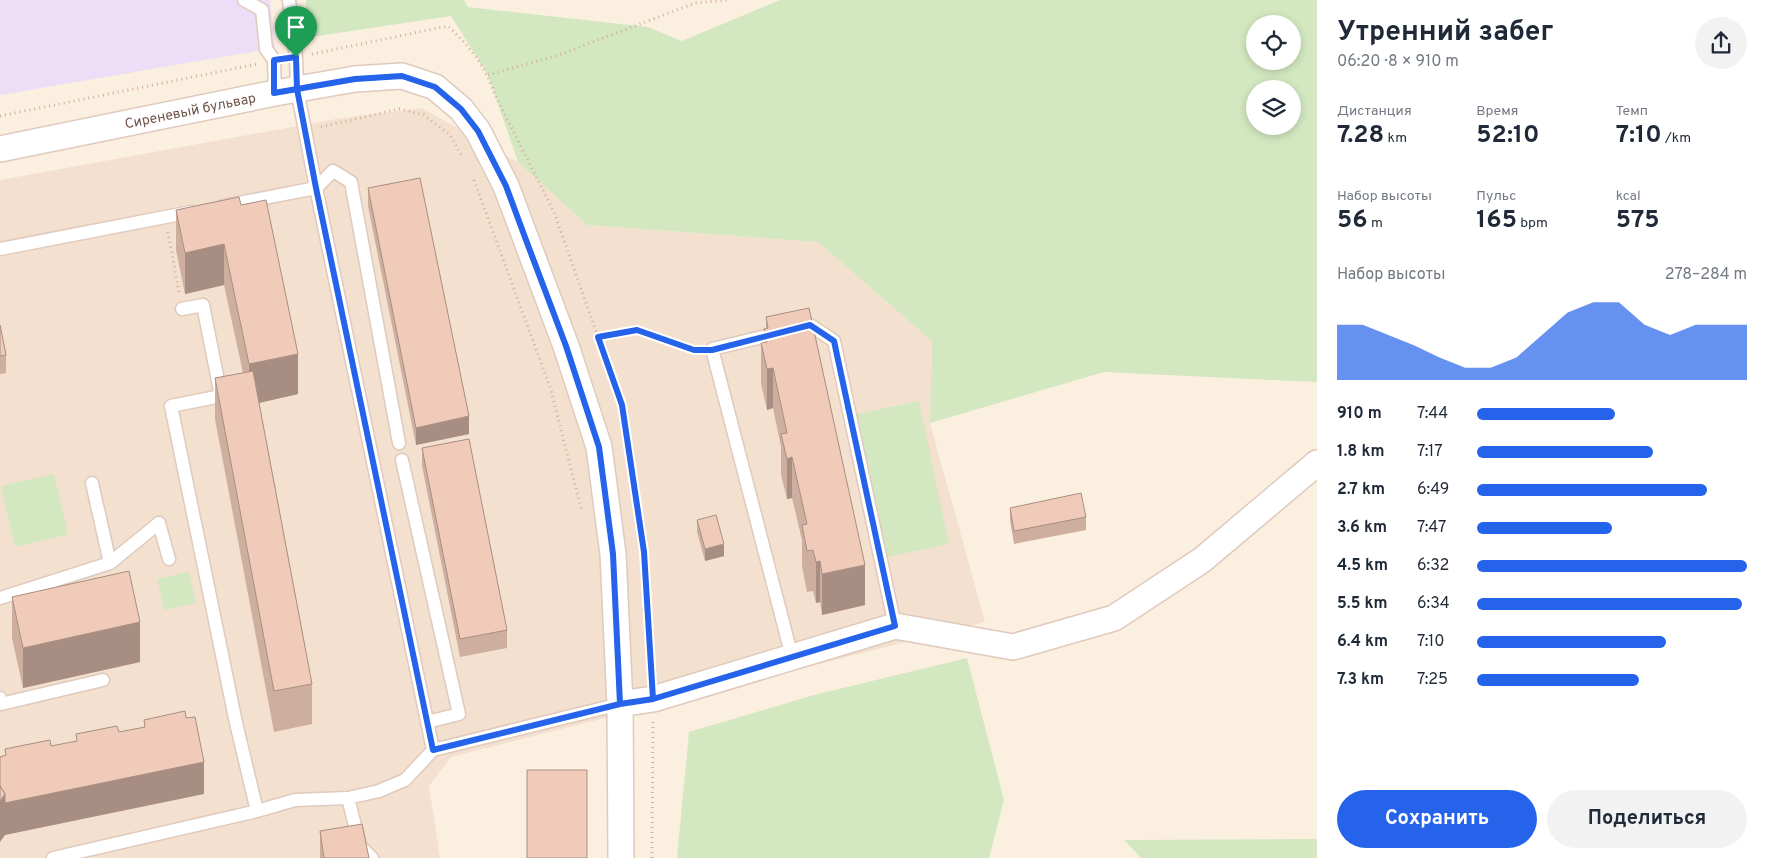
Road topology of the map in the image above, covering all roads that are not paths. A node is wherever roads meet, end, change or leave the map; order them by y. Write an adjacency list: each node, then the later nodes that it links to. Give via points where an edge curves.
1 (244, 0): 3 (lane, via 262,10 266,49)
2 (289, 0): 3 (lane, via 296,57)
3 (286, 91): 4 (street, Сиреневый бульвар); 5 (lane, via 305,131); 19 (street, Сиреневый бульвар, via 355,79 402,76 435,87 461,109 478,131 506,186 566,346 599,447 613,554)
4 (0, 149)
5 (316, 188): 6 (lane); 8 (lane, via 333,171 351,182); 20 (lane)
6 (0, 249)
7 (182, 309): 23 (lane, via 203,305 221,396 171,406)
8 (400, 443)
9 (402, 460): 20 (lane, via 459,714)
10 (1317, 463): 15 (street, via 1202,560 1114,618 1013,647)
11 (92, 483): 13 (lane)
12 (169, 559): 13 (lane, via 160,522)
13 (110, 563): 14 (lane)
14 (0, 598)
15 (895, 626): 16 (street); 16 (lane, via 834,341 810,325 712,350)
16 (792, 657): 19 (street, via 653,699)
17 (103, 680): 18 (lane)
18 (0, 703)
19 (620, 704): 21 (lane); 28 (street, Сиреневый бульвар)
20 (427, 722): 21 (lane)
21 (433, 750): 22 (lane, via 405,780 379,792)
22 (348, 798): 23 (lane, via 295,800); 24 (lane)
23 (256, 811): 26 (lane)
24 (360, 846): 25 (lane); 27 (lane)
25 (344, 850)
26 (53, 858)
27 (372, 858)
28 (621, 858)

